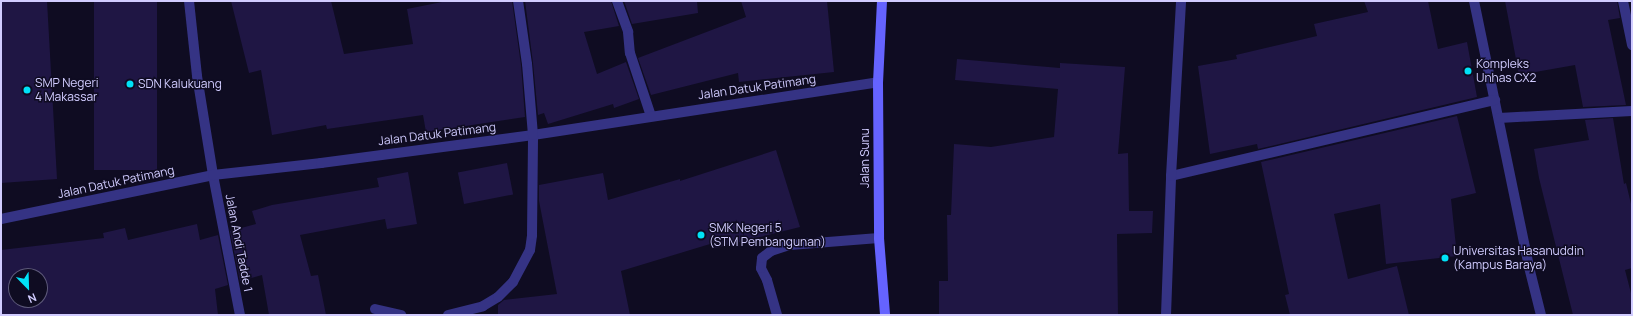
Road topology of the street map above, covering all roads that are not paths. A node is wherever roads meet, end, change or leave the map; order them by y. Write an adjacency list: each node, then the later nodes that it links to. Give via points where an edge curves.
1 (189, 1): 15 (street, Jalan Andi Tadde 1, via 197,76)
2 (518, 1): 14 (street)
3 (617, 1): 12 (street, via 628,32 630,54)
4 (882, 1): 9 (main road, Jalan Sunu)
5 (1181, 1): 16 (street)
6 (1474, 1): 10 (street)
7 (1623, 1): 8 (street)
8 (1632, 45)
9 (878, 82): 12 (street, Jalan Datuk Patimang); 18 (main road, Jalan Sunu)
10 (1495, 100): 13 (street); 16 (street)
11 (1632, 111): 13 (street)
12 (651, 116): 14 (street, Jalan Datuk Patimang)
13 (1499, 118): 26 (street)
14 (533, 135): 15 (street, Jalan Datuk Patimang); 22 (street, via 530,250 513,282 498,296 483,306)
15 (213, 175): 17 (street, Jalan Datuk Patimang); 20 (street, Jalan Andi Tadde 1)
16 (1171, 176): 25 (street)
17 (1, 220)
18 (879, 238): 23 (street, via 790,245 771,251 762,258 761,268); 24 (main road, Jalan Sunu)
19 (375, 309): 21 (street)
20 (240, 315)
21 (401, 315)
22 (448, 315)
23 (777, 315)
24 (884, 315)
25 (1166, 315)
26 (1541, 315)

